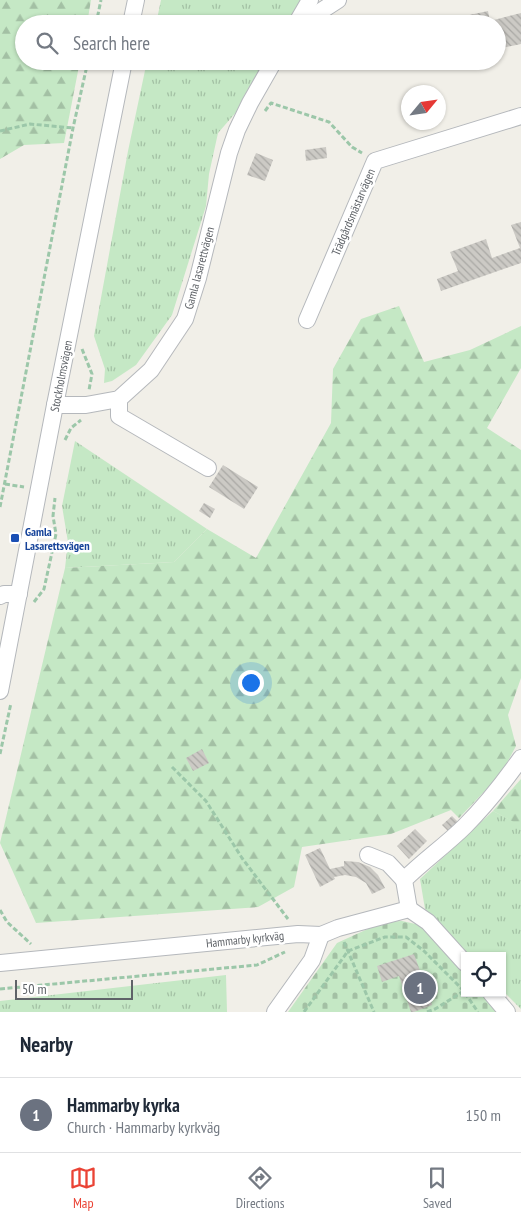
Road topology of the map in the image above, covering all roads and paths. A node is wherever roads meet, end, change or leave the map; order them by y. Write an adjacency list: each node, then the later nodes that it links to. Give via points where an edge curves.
1 (101, 0): 5 (path)
2 (136, 0): 6 (street)
3 (310, 0): 7 (street)
4 (338, 0): 8 (street)
5 (98, 15)
6 (133, 15)
7 (301, 15)
8 (315, 15)
9 (86, 70): 14 (path)
10 (122, 70): 19 (street, Stockholmsvägen)
11 (269, 70): 18 (street, Gamla lasarettvägen, via 237,130 229,153 185,319 152,370)
12 (521, 116): 16 (street, Trädgårdsmästarvägen)
13 (260, 119): 16 (path, via 271,103 329,122 352,147)
14 (73, 128): 15 (path, via 30,124); 24 (path)
15 (0, 131)
16 (375, 160): 17 (street, Trädgårdsmästarvägen)
17 (307, 320)
18 (119, 399): 20 (street); 22 (street, via 119,416)
19 (55, 405): 20 (street); 25 (street, Stockholmsvägen)
20 (86, 405): 21 (path, via 83,419 71,428)
21 (64, 448)
22 (208, 468)
23 (55, 493): 27 (path, via 53,516 56,534 44,588)
24 (0, 507)
25 (19, 594): 26 (street); 28 (street, Stockholmsvägen)
26 (0, 596)
27 (32, 604)
28 (6, 695): 29 (path)
29 (0, 754)
30 (521, 758): 33 (street, via 489,801)
31 (172, 767): 37 (path, via 206,800 242,858)
32 (368, 855): 33 (street, via 388,863)
33 (404, 880): 34 (street)
34 (409, 909): 36 (street); 42 (street, via 428,922)
35 (0, 910): 41 (path, via 7,922)
36 (338, 928): 38 (street); 40 (path)
37 (298, 934): 38 (street, Hammarby kyrkväg); 41 (street, Hammarby kyrkväg)
38 (321, 936): 49 (street, via 312,960)
39 (289, 950): 44 (path, via 257,965)
40 (348, 952): 45 (path, via 385,937 406,937); 50 (path); 51 (path)
41 (47, 959): 43 (street, Hammarby kyrkväg)
42 (461, 959)
43 (0, 963)
44 (0, 988)
45 (461, 989)
46 (461, 994): 52 (path)
47 (468, 997): 53 (path)
48 (495, 997): 54 (street)
49 (275, 1012)
50 (304, 1012)
51 (374, 1012)
52 (427, 1012)
53 (478, 1012)
54 (508, 1012)

